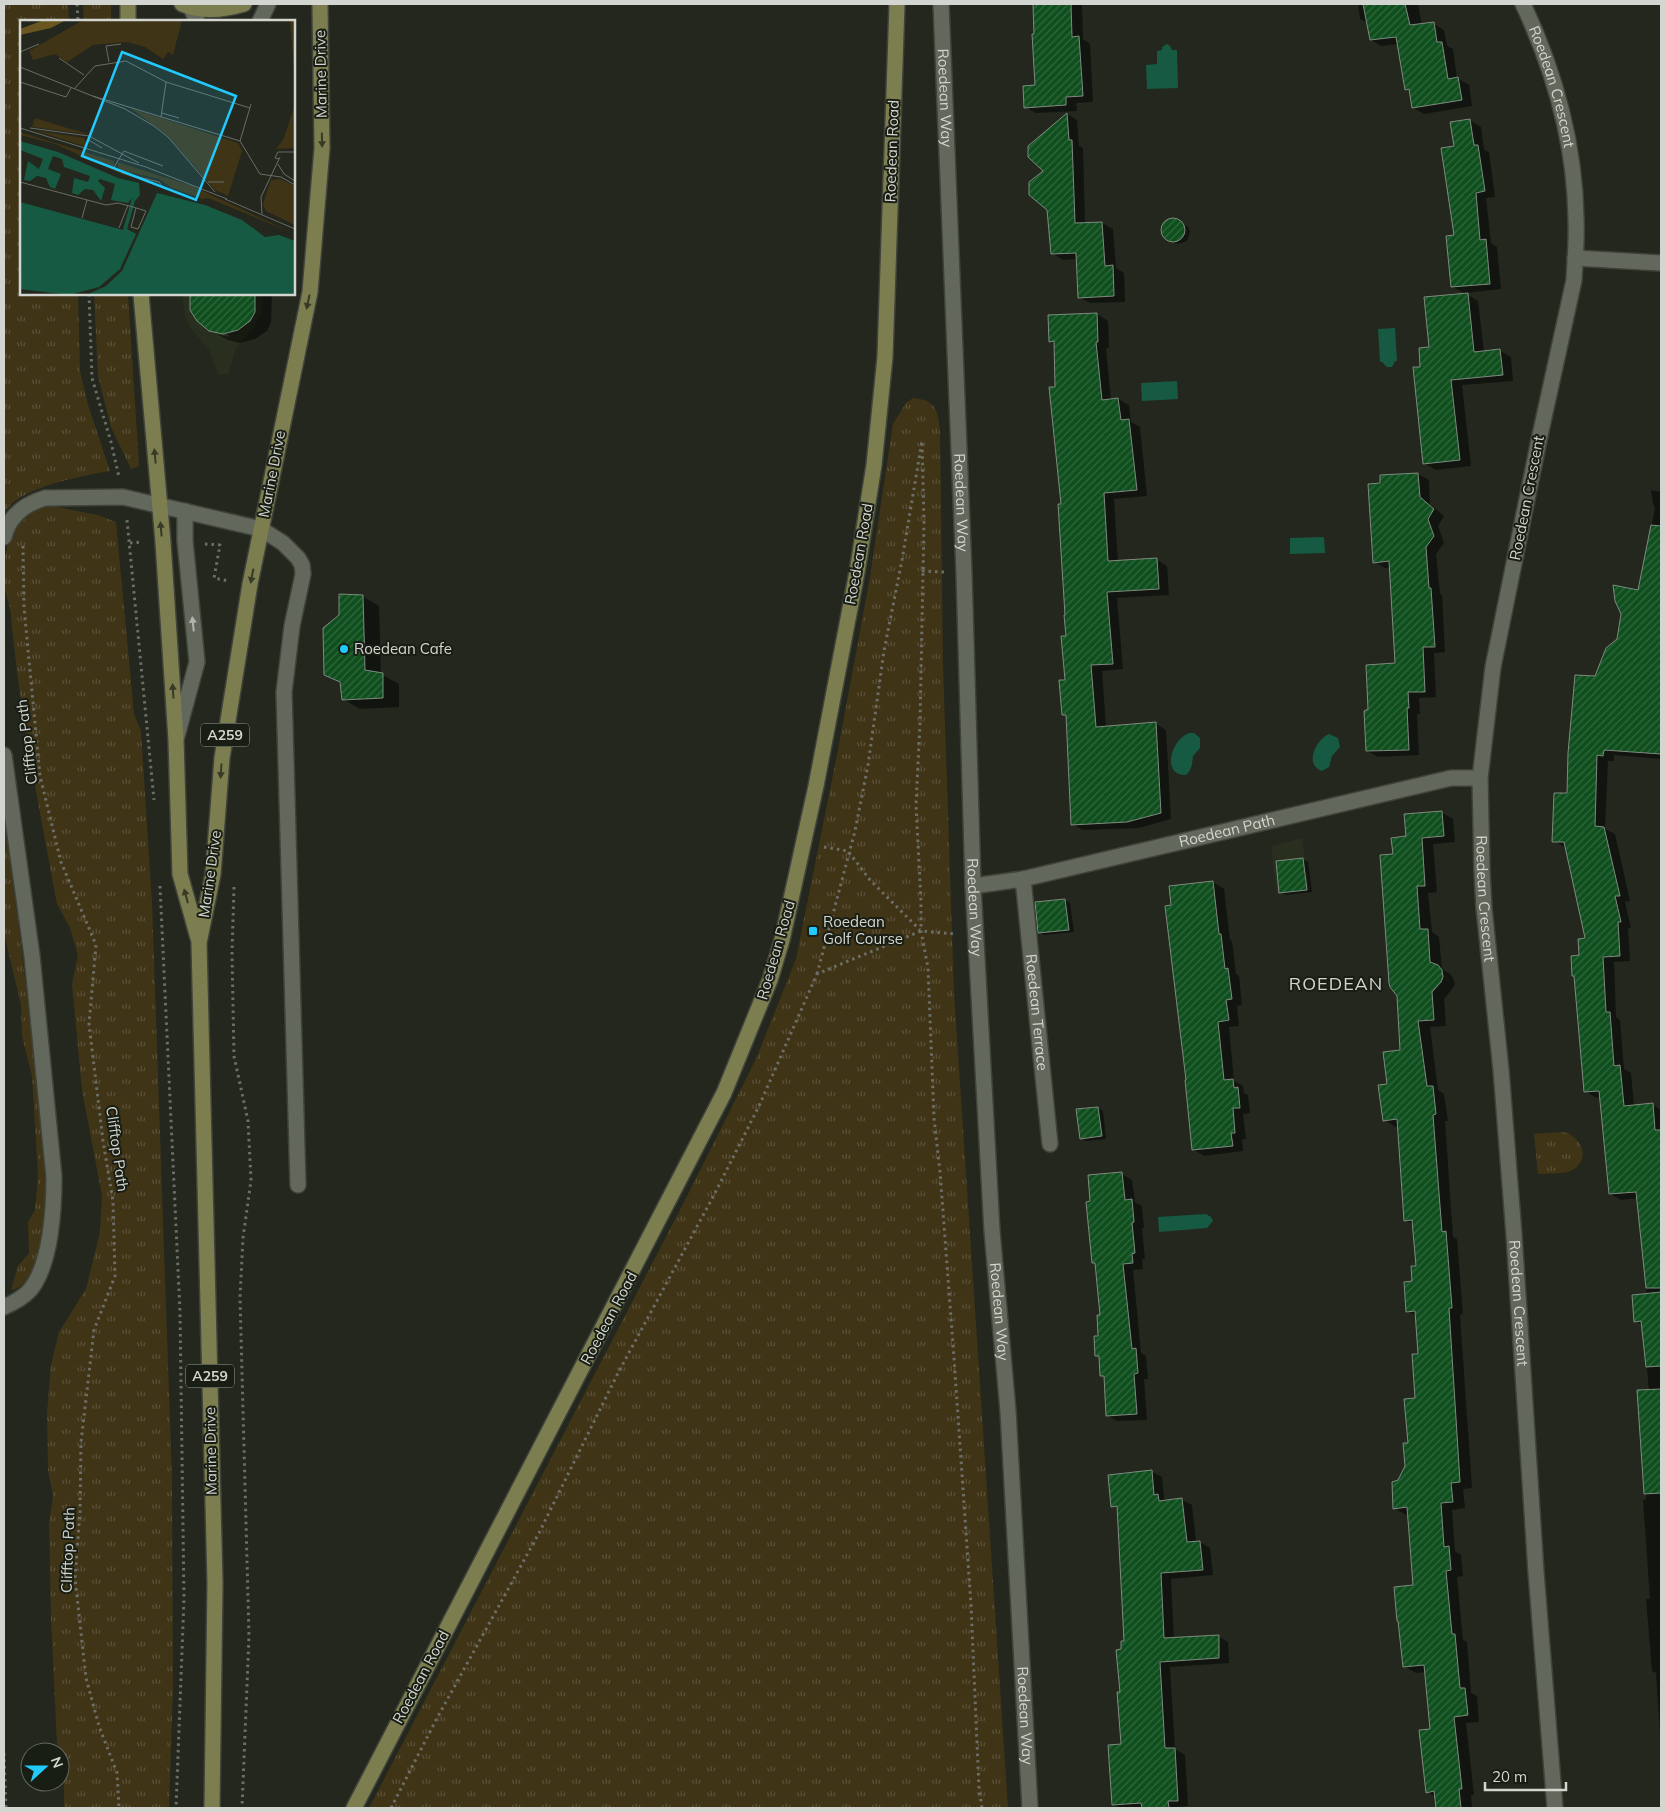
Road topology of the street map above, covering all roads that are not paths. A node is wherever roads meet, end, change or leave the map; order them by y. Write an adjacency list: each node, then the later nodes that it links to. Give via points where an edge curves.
1 (128, 4): 9 (main road)
2 (244, 4): 8 (main road)
3 (268, 4): 10 (street)
4 (320, 4): 16 (main road, Marine Drive / A259, one-way to 16, via 322,148 310,292)
5 (897, 4): 28 (main road, Roedean Road, via 885,356 874,465 857,572 804,844 770,980 724,1093)
6 (941, 4): 22 (street, Roedean Way)
7 (1523, 4): 11 (street, Roedean Crescent, via 1562,112 1569,145 1576,218)
8 (190, 11)
9 (128, 20)
10 (260, 20)
11 (1575, 258): 12 (street); 20 (street, Roedean Crescent, via 1574,280 1493,667)
12 (1661, 263)
13 (141, 295): 14 (main road, Marine Drive / A259, one-way to 13)
14 (159, 505): 15 (street); 17 (street, via 123,496 45,498 18,512); 18 (main road, Marine Drive / A259, one-way to 14)
15 (185, 511): 16 (street); 18 (street, one-way to 15, via 197,662 185,548)
16 (261, 529): 23 (main road, Marine Drive / A259, one-way to 23, via 222,758 213,874); 25 (street, via 283,543 298,558 303,574 292,626 284,692)
17 (4, 537)
18 (176, 740): 23 (main road, Marine Drive / A259, one-way to 18, via 180,874)
19 (4, 755): 26 (street, via 32,956 54,1196 51,1232 38,1276 29,1291)
20 (1480, 778): 21 (street, Roedean Path, via 1451,778); 30 (street, Roedean Crescent, via 1483,890 1514,1235)
21 (1023, 879): 22 (street, Roedean Path); 24 (street, Roedean Terrace)
22 (973, 886): 29 (street, Roedean Way, via 992,1231 1008,1411)
23 (199, 943): 27 (main road, Marine Drive / A259, via 215,1583)
24 (1050, 1144)
25 (298, 1185)
26 (4, 1307)
27 (212, 1808)
28 (354, 1808)
29 (1030, 1808)
30 (1555, 1808)

